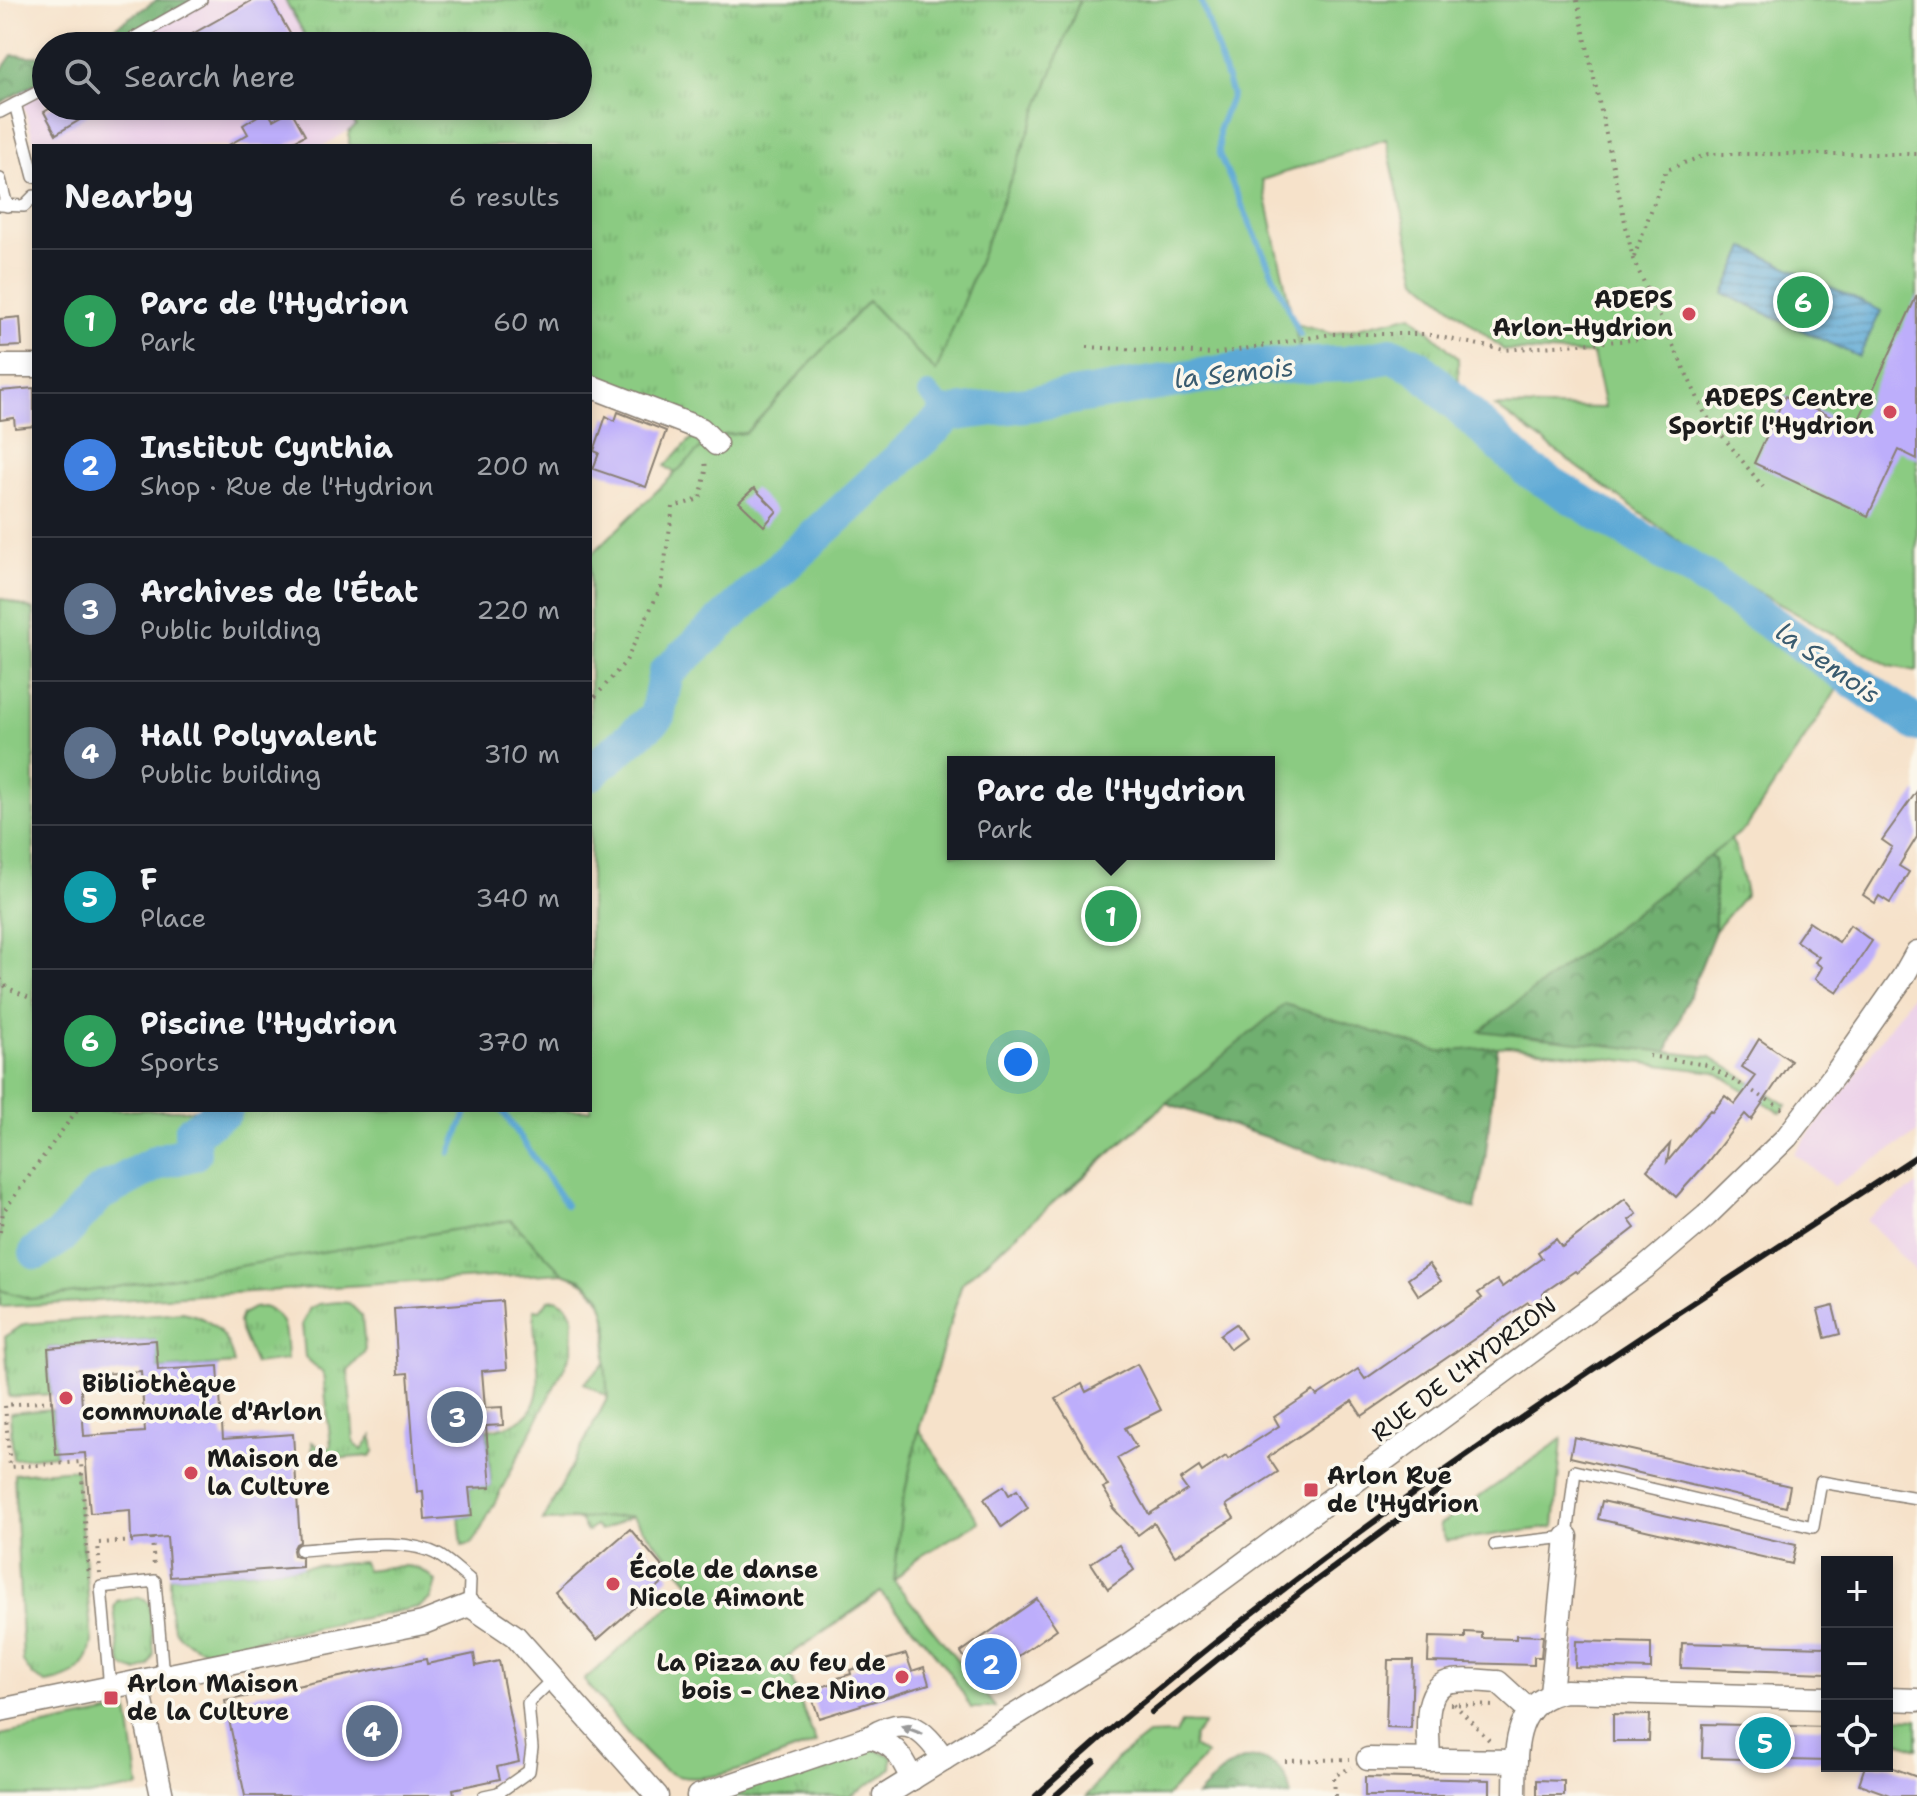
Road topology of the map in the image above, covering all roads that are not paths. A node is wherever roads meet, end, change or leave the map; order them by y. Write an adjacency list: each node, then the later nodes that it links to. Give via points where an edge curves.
1 (201, 0): 2 (lane)
2 (145, 32)
3 (32, 95): 4 (lane)
4 (15, 104): 5 (lane); 6 (lane)
5 (0, 112)
6 (32, 169)
7 (0, 179): 9 (lane)
8 (32, 198): 9 (lane, via 24,206)
9 (4, 206)
10 (0, 366): 11 (street)
11 (32, 366)
12 (592, 387): 13 (street)
13 (708, 437)
14 (1917, 952): 31 (street, RUE DE L'HYDRION, via 1800,1120 1748,1177 1646,1267 1201,1595)
15 (1917, 1498): 16 (lane, via 1821,1482 1813,1527 1575,1471)
16 (1567, 1537): 17 (lane); 24 (street)
17 (1495, 1545)
18 (301, 1550): 19 (lane, via 412,1546 438,1555 470,1580)
19 (469, 1605): 20 (street, via 423,1623); 21 (street, via 515,1636)
20 (163, 1677): 22 (street); 23 (lane, via 155,1581 101,1587)
21 (554, 1678): 37 (lane, via 528,1703 529,1771 498,1793); 38 (street)
22 (138, 1683): 23 (street); 36 (street)
23 (110, 1689): 28 (street)
24 (1551, 1693): 25 (street); 29 (street)
25 (1821, 1698)
26 (1893, 1699): 27 (street)
27 (1917, 1700)
28 (0, 1710)
29 (1530, 1711): 33 (street, via 1498,1682 1454,1680 1437,1687 1430,1698); 34 (street, via 1522,1724)
30 (870, 1737): 31 (street, one-way to 30, via 915,1729 887,1726); 35 (street, via 898,1751); 39 (street)
31 (944, 1759): 35 (street, RUE DE L'HYDRION)
32 (1368, 1759): 33 (street)
33 (1429, 1760): 34 (street)
34 (1516, 1761): 41 (street)
35 (912, 1779): 40 (street, RUE DE L'HYDRION)
36 (162, 1796)
37 (484, 1796)
38 (657, 1796)
39 (698, 1796)
40 (884, 1796)
41 (1515, 1796)

